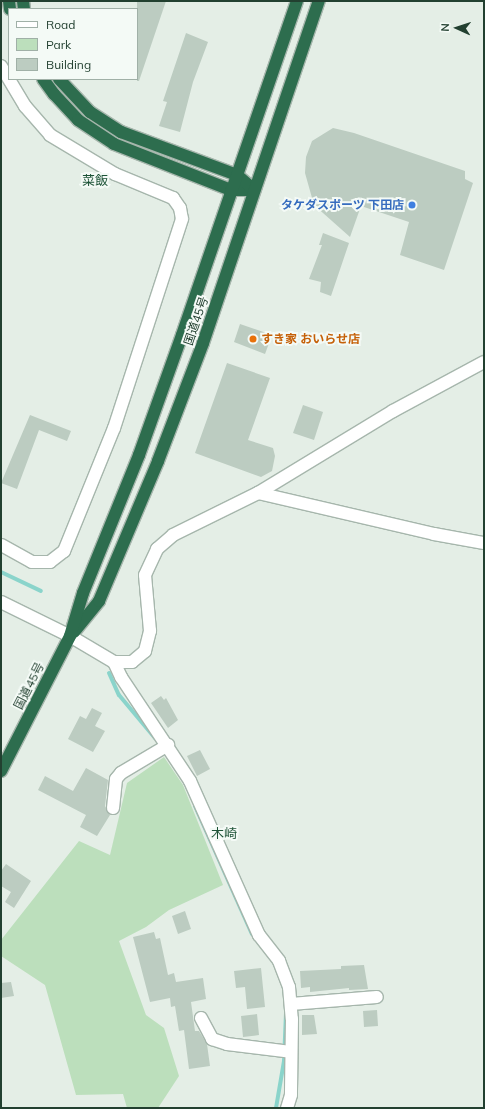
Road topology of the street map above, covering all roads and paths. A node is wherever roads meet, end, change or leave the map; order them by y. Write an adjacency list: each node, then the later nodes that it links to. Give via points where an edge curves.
1 (297, 1): 8 (highway, 国道45号)
2 (319, 1): 10 (highway, 国道45号)
3 (1, 66): 4 (street)
4 (8, 78)
5 (9, 80): 14 (street, via 25,106 50,135 109,171 173,198 180,208 182,219 114,428 64,551 50,562 32,562)
6 (44, 80): 9 (highway, via 78,120 114,144)
7 (60, 80): 8 (highway, via 90,112 121,132)
8 (237, 174): 9 (highway, 国道45号); 10 (highway)
9 (231, 190): 10 (highway); 16 (highway, 国道45号, via 139,455 82,592)
10 (254, 190): 16 (highway, 国道45号, via 203,343 158,461 99,601)
11 (484, 362): 12 (street, via 392,411)
12 (258, 493): 13 (street, via 434,534); 17 (street, via 173,535 157,549 145,574 150,631 145,651 132,662)
13 (484, 543)
14 (1, 545)
15 (1, 602): 16 (street)
16 (70, 636): 17 (street); 19 (highway, 国道45号)
17 (114, 662): 18 (street, via 121,677)
18 (168, 745): 20 (street, via 121,773 116,779); 22 (street, via 190,781 258,935 279,961 289,987)
19 (1, 771)
20 (114, 808)
21 (377, 997): 22 (street)
22 (291, 1004): 24 (street)
23 (201, 1018): 24 (street, via 212,1039 227,1044)
24 (291, 1052): 25 (street, via 291,1095)
25 (287, 1108)

